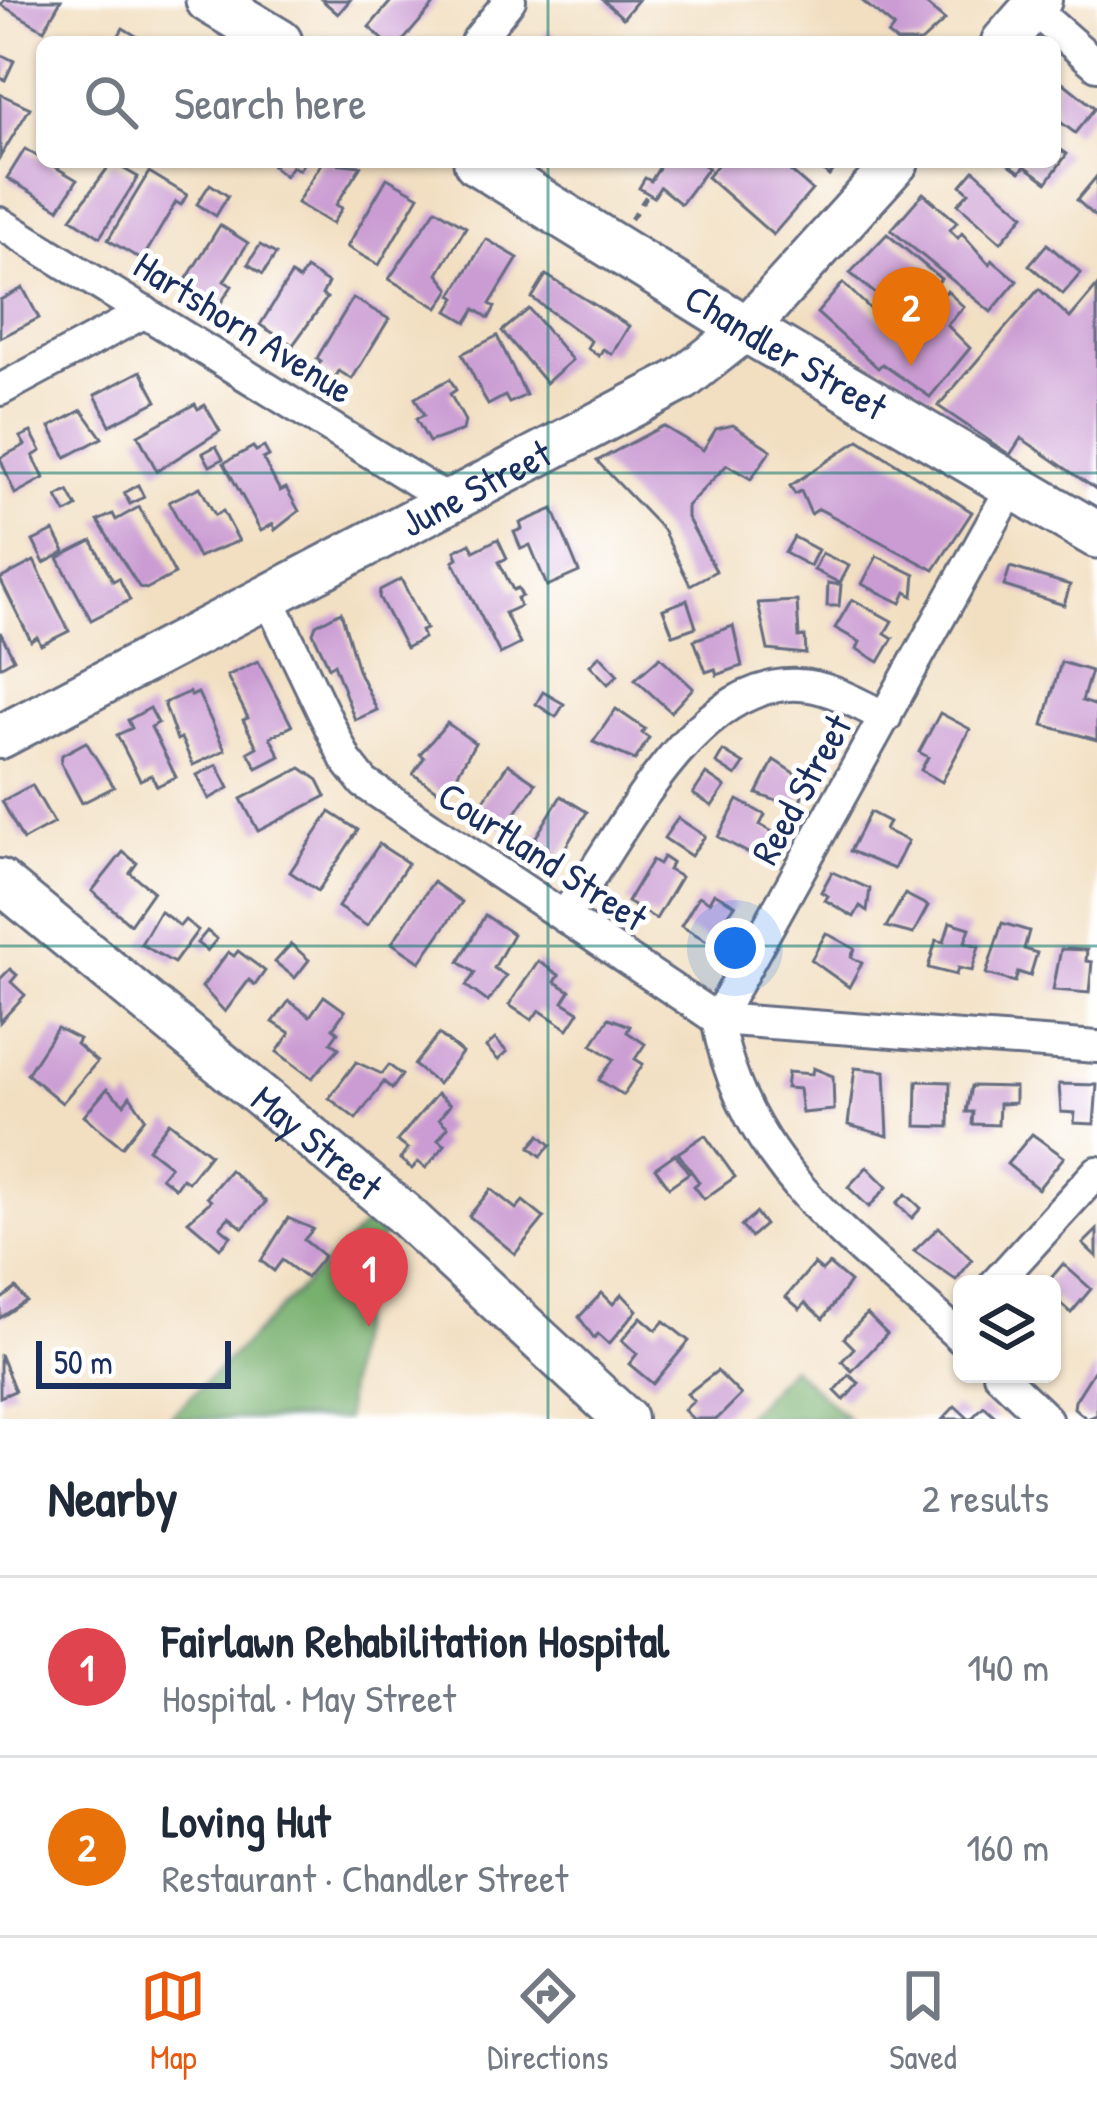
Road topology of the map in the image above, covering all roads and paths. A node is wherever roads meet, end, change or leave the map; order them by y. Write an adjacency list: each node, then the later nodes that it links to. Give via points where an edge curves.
1 (209, 0): 4 (main road)
2 (511, 0): 5 (street)
3 (1036, 4): 6 (street); 7 (street)
4 (269, 36)
5 (481, 36)
6 (1008, 36)
7 (1097, 65)
8 (487, 168): 14 (main road, Chandler Street)
9 (893, 168): 14 (street, June Street)
10 (648, 194): 11 (path)
11 (631, 219)
12 (0, 223): 13 (street, Hartshorn Avenue)
13 (145, 312): 15 (street); 17 (street, Hartshorn Avenue)
14 (746, 329): 16 (main road, Chandler Street); 17 (street, June Street, via 682,379)
15 (0, 390)
16 (1012, 487): 18 (main road, Chandler Street); 20 (street, Reed Street)
17 (446, 499): 19 (street, June Street)
18 (1097, 535)
19 (268, 597): 21 (street, June Street); 23 (street, Courtland Street, via 364,783)
20 (886, 717): 23 (street, via 801,685 735,698 682,747); 24 (street, Reed Street)
21 (0, 737)
22 (0, 881): 30 (street, May Street, via 404,1214)
23 (565, 916): 24 (street, Courtland Street)
24 (717, 1019): 25 (street, Courtland Street); 28 (street, via 724,1055 786,1178 838,1232)
25 (1097, 1047)
26 (1097, 1172): 27 (street)
27 (1003, 1275)
28 (953, 1325)
29 (1008, 1383): 31 (street)
30 (625, 1419)
31 (1046, 1419)

